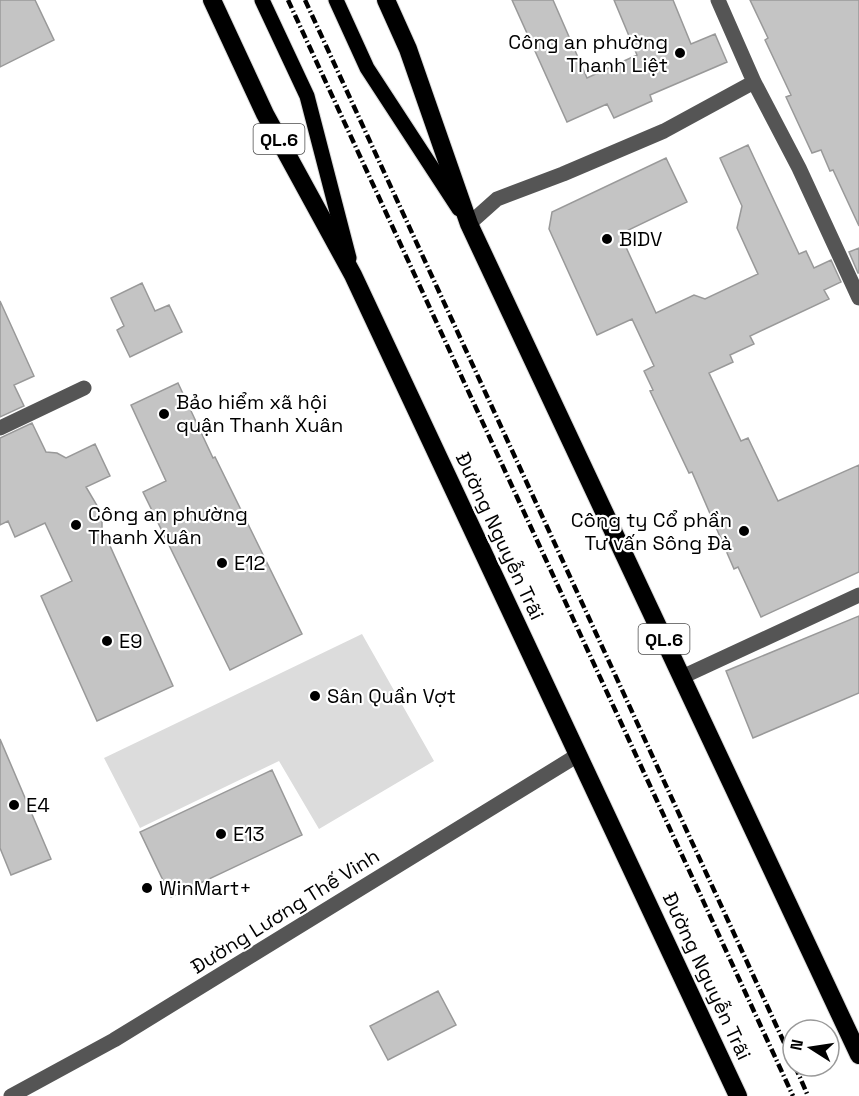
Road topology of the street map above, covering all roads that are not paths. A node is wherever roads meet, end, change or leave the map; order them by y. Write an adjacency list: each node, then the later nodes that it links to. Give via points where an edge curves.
1 (212, 0): 8 (highway, Đường Nguyễn Trãi / QL.6, via 265,114)
2 (262, 0): 8 (main road, via 307,96)
3 (336, 0): 7 (main road, via 367,68)
4 (386, 0): 7 (highway, QL.6, via 408,49)
5 (719, 1): 6 (street)
6 (754, 82): 7 (street, via 664,131 497,199); 9 (street)
7 (469, 224): 13 (highway, QL.6)
8 (353, 275): 14 (highway, Đường Nguyễn Trãi / QL.6)
9 (859, 298)
10 (84, 388): 11 (street)
11 (0, 428)
12 (859, 595): 13 (street)
13 (682, 677): 15 (highway, QL.6)
14 (578, 755): 16 (street, Đường Lương Thế Vinh, via 123,1035); 17 (highway, Đường Nguyễn Trãi / QL.6)
15 (859, 1054)
16 (11, 1096)
17 (738, 1096)

